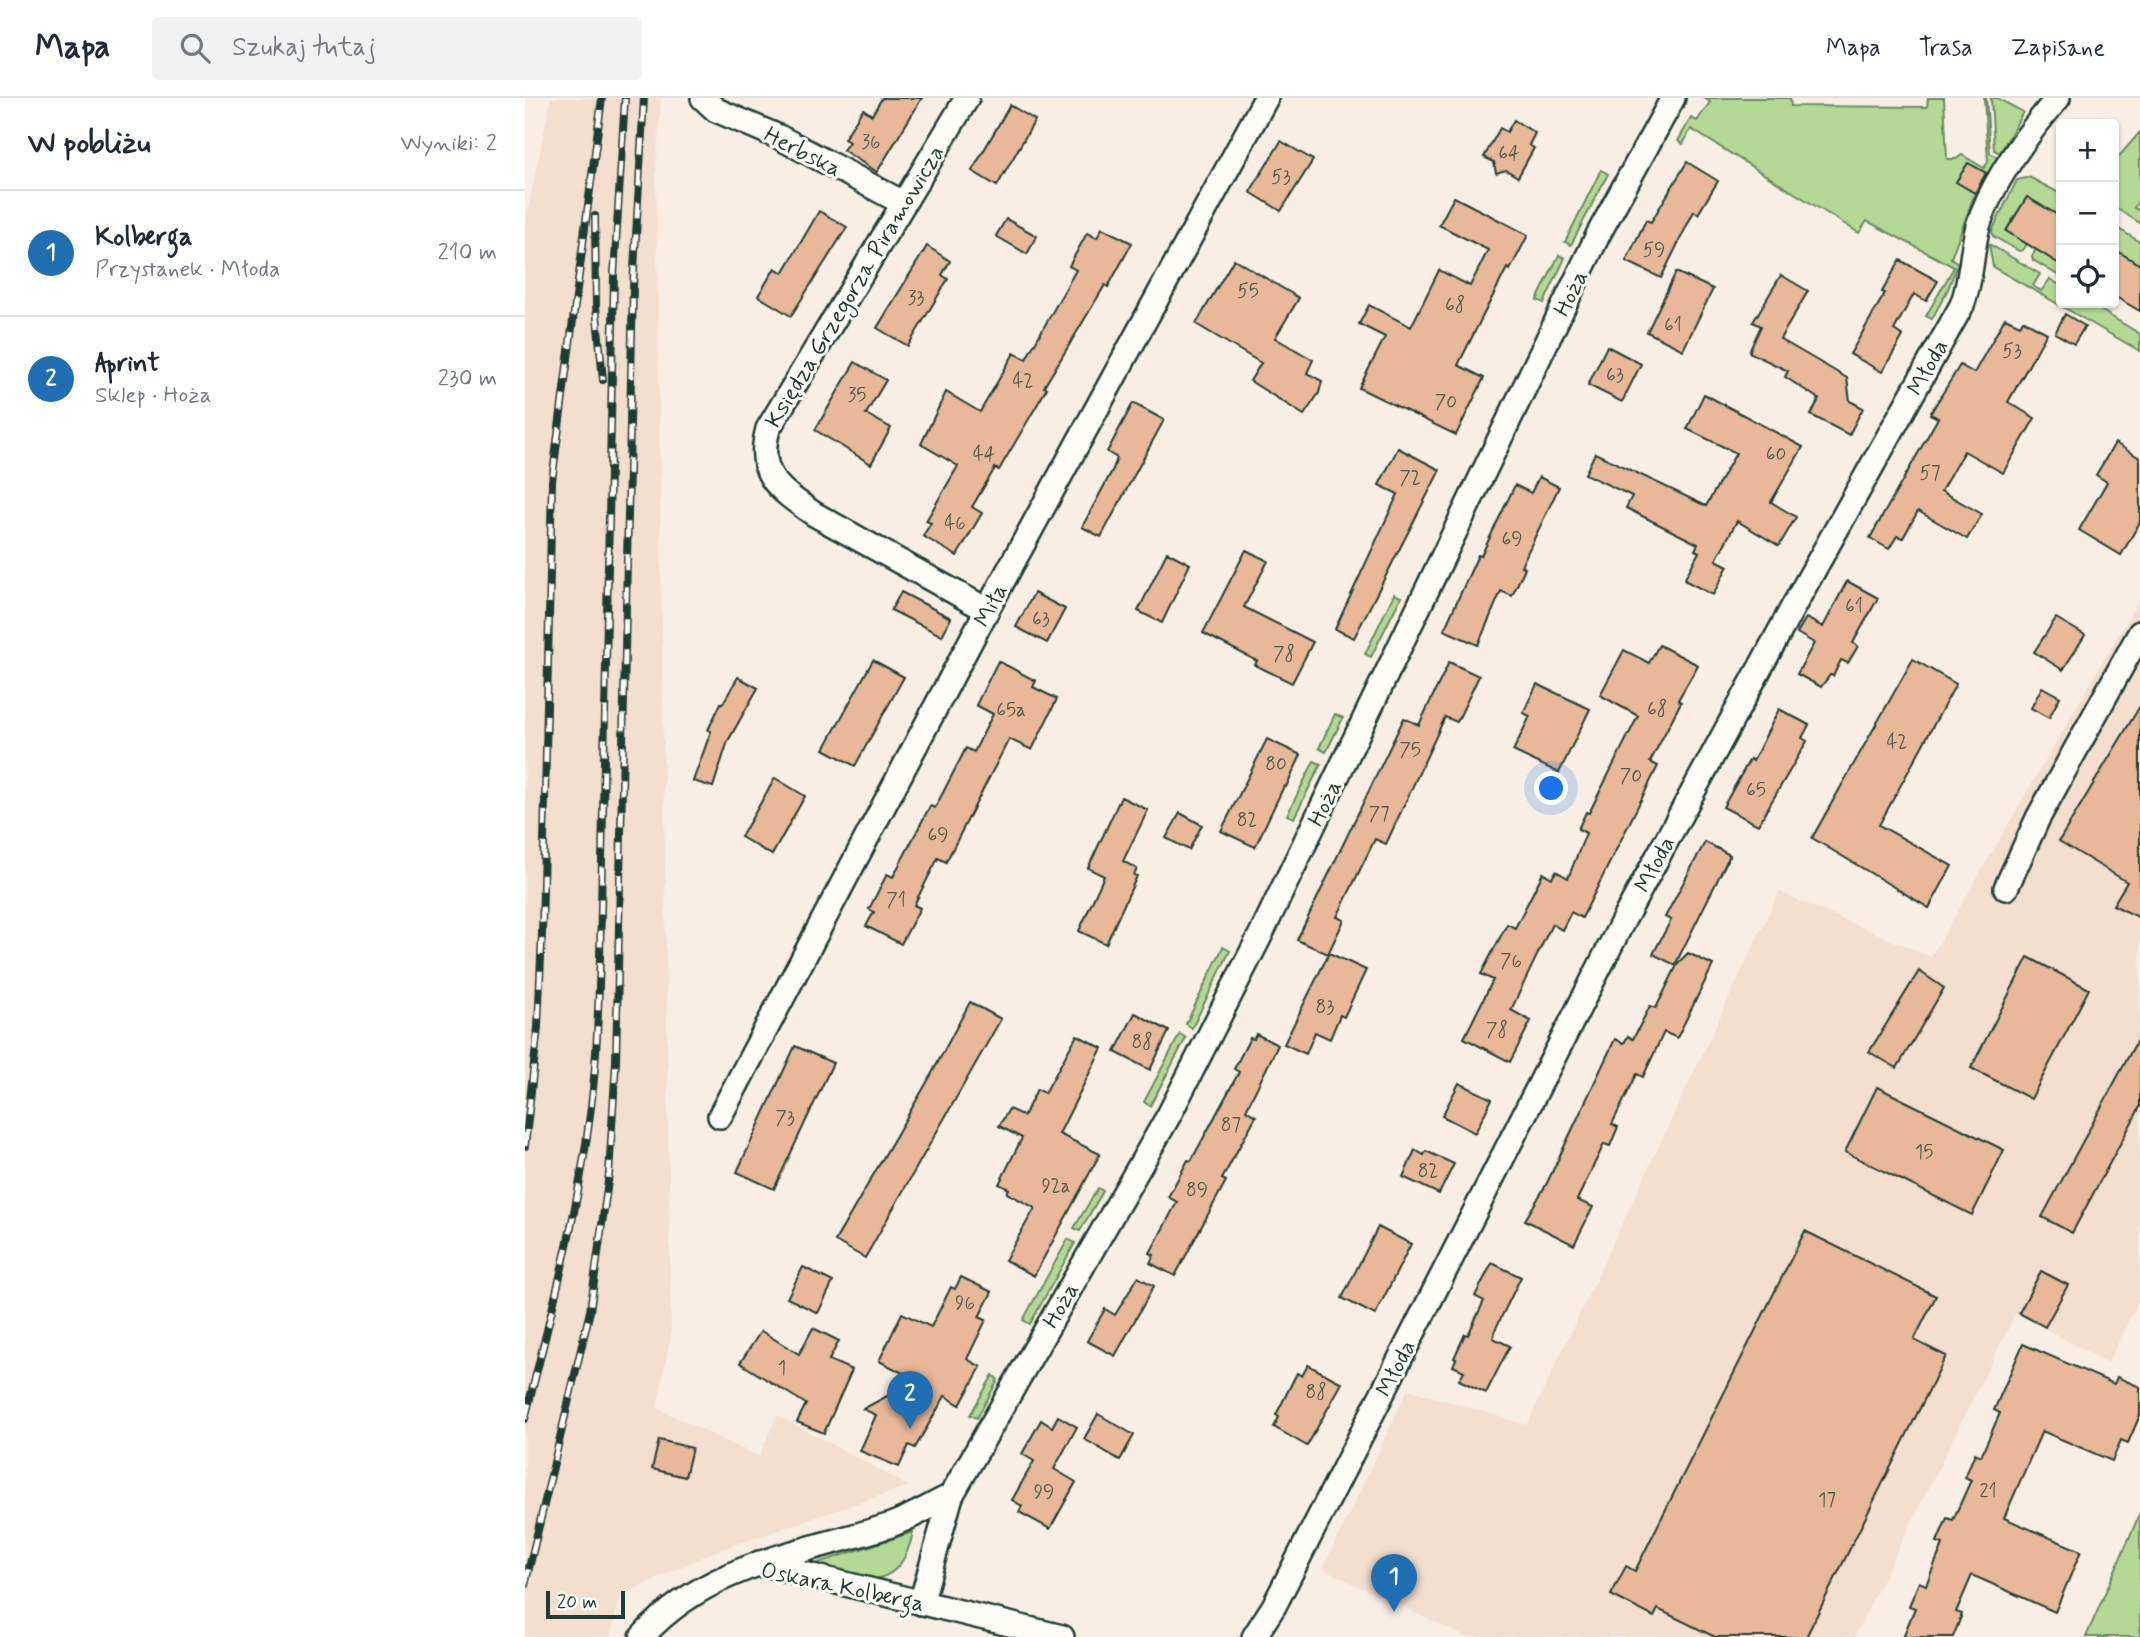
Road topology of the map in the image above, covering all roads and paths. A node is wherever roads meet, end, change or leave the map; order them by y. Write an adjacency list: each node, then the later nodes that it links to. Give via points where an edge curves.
1 (703, 98): 6 (street, Herbska, via 716,110 779,137)
2 (967, 98): 6 (street, Księdza Grzegorza Piramowicza)
3 (1266, 98): 7 (street, Miła)
4 (1673, 98): 11 (street, Hoża, via 1599,233 1174,1105)
5 (2058, 98): 16 (street, Młoda, via 2029,131 1987,205 1975,237 1968,289 1957,313 1624,919 1274,1606)
6 (903, 203): 7 (street, Księdza Grzegorza Piramowicza, via 768,429 763,454 775,483 799,503)
7 (986, 610): 10 (street, Miła)
8 (2140, 633): 9 (street, via 2038,818)
9 (2006, 888)
10 (720, 1116)
11 (951, 1496): 12 (street, via 891,1525); 13 (street, Hoża)
12 (759, 1563): 13 (street, Oskara Kolberga); 14 (street, Oskara Kolberga, via 694,1592)
13 (921, 1603): 15 (street, Oskara Kolberga)
14 (642, 1637)
15 (1062, 1637)
16 (1254, 1637)

